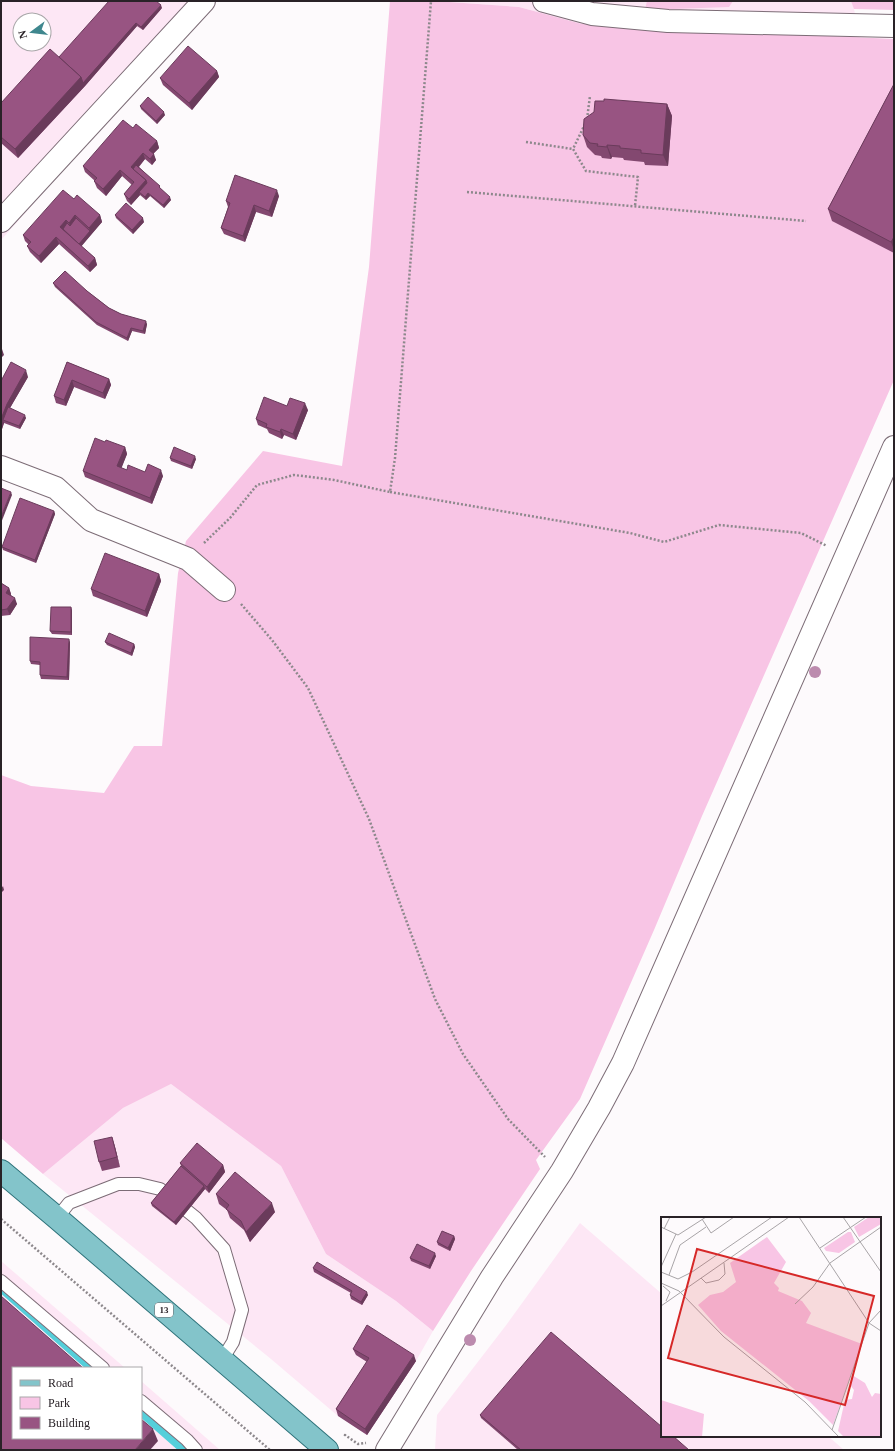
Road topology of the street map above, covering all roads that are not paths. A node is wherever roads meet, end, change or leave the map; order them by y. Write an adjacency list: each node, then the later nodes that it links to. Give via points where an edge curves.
1 (204, 1): 4 (street)
2 (544, 1): 3 (street, via 592,14 668,21)
3 (894, 26)
4 (1, 221)
5 (894, 448): 16 (street, via 623,1063 562,1171 492,1277)
6 (1, 467): 7 (street, via 56,488 91,520 188,559)
7 (224, 590)
8 (1, 1171): 9 (main road, 13)
9 (57, 1218): 11 (main road, 13); 11 (lane, via 69,1203 118,1184 139,1184 160,1189 196,1218 224,1249 242,1310 233,1342)
10 (1, 1281): 12 (lane)
11 (220, 1359): 15 (main road, 13)
12 (102, 1367)
13 (142, 1402): 14 (lane)
14 (196, 1450)
15 (327, 1450)
16 (387, 1450)

